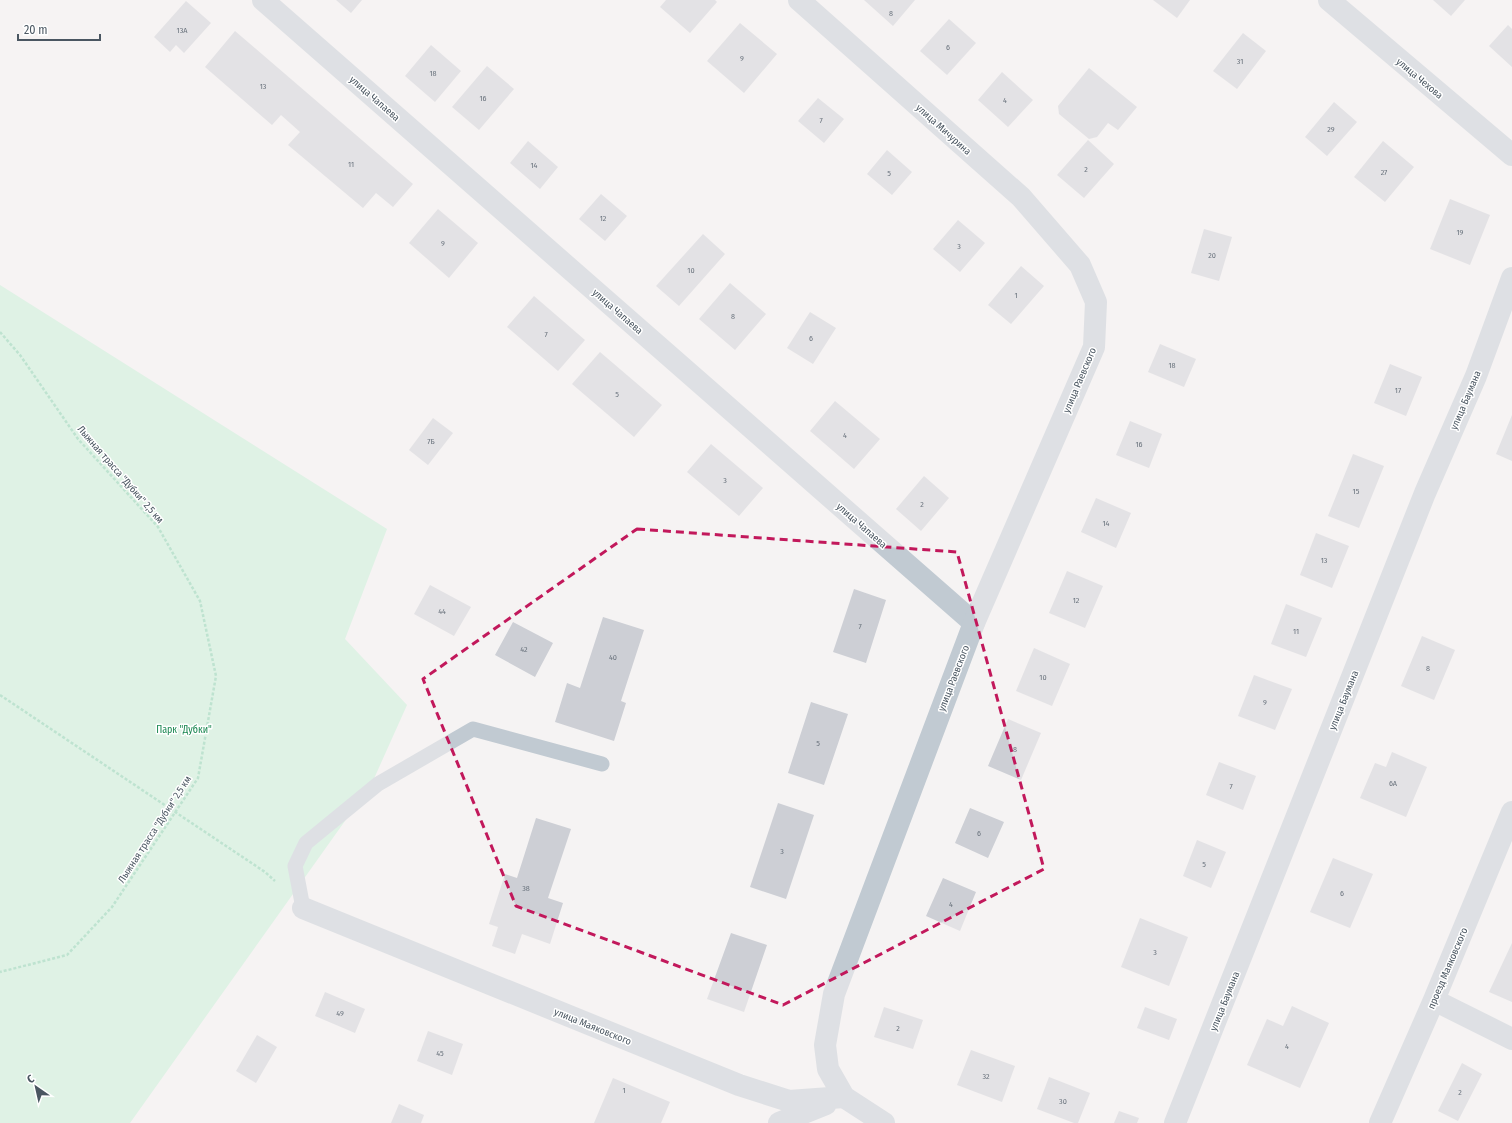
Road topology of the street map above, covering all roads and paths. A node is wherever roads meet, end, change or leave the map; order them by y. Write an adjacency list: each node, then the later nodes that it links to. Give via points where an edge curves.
1 (263, 0): 8 (street, улица Чапаева)
2 (799, 0): 5 (street, улица Мичурина, via 1021,197)
3 (1328, 0): 4 (street, улица Чехова)
4 (1512, 155)
5 (1080, 266): 8 (street, улица Раевского, via 1096,302 1094,348)
6 (1512, 278): 20 (street, улица Баумана, via 1476,376 1422,500)
7 (0, 332): 11 (path, Лыжная трасса "Дубки" 2,5 км, via 20,355 78,439 158,527 200,601 216,676 198,778)
8 (974, 623): 17 (street, улица Раевского, via 834,994 825,1045 828,1069)
9 (0, 695): 11 (path)
10 (602, 764): 13 (lane, via 473,729 378,784 306,843 295,866)
11 (176, 812): 13 (path, via 265,872); 14 (path, Лыжная трасса "Дубки" 2,5 км, via 112,907 67,955)
12 (1512, 812): 15 (street, проезд Маяковского)
13 (303, 908): 17 (street, улица Маяковского, via 739,1085 789,1101)
14 (0, 972)
15 (1434, 1000): 16 (street); 21 (street, проезд Маяковского)
16 (1512, 1039)
17 (844, 1097): 18 (street); 19 (street)
18 (779, 1123)
19 (884, 1123)
20 (1175, 1123)
21 (1380, 1123)

